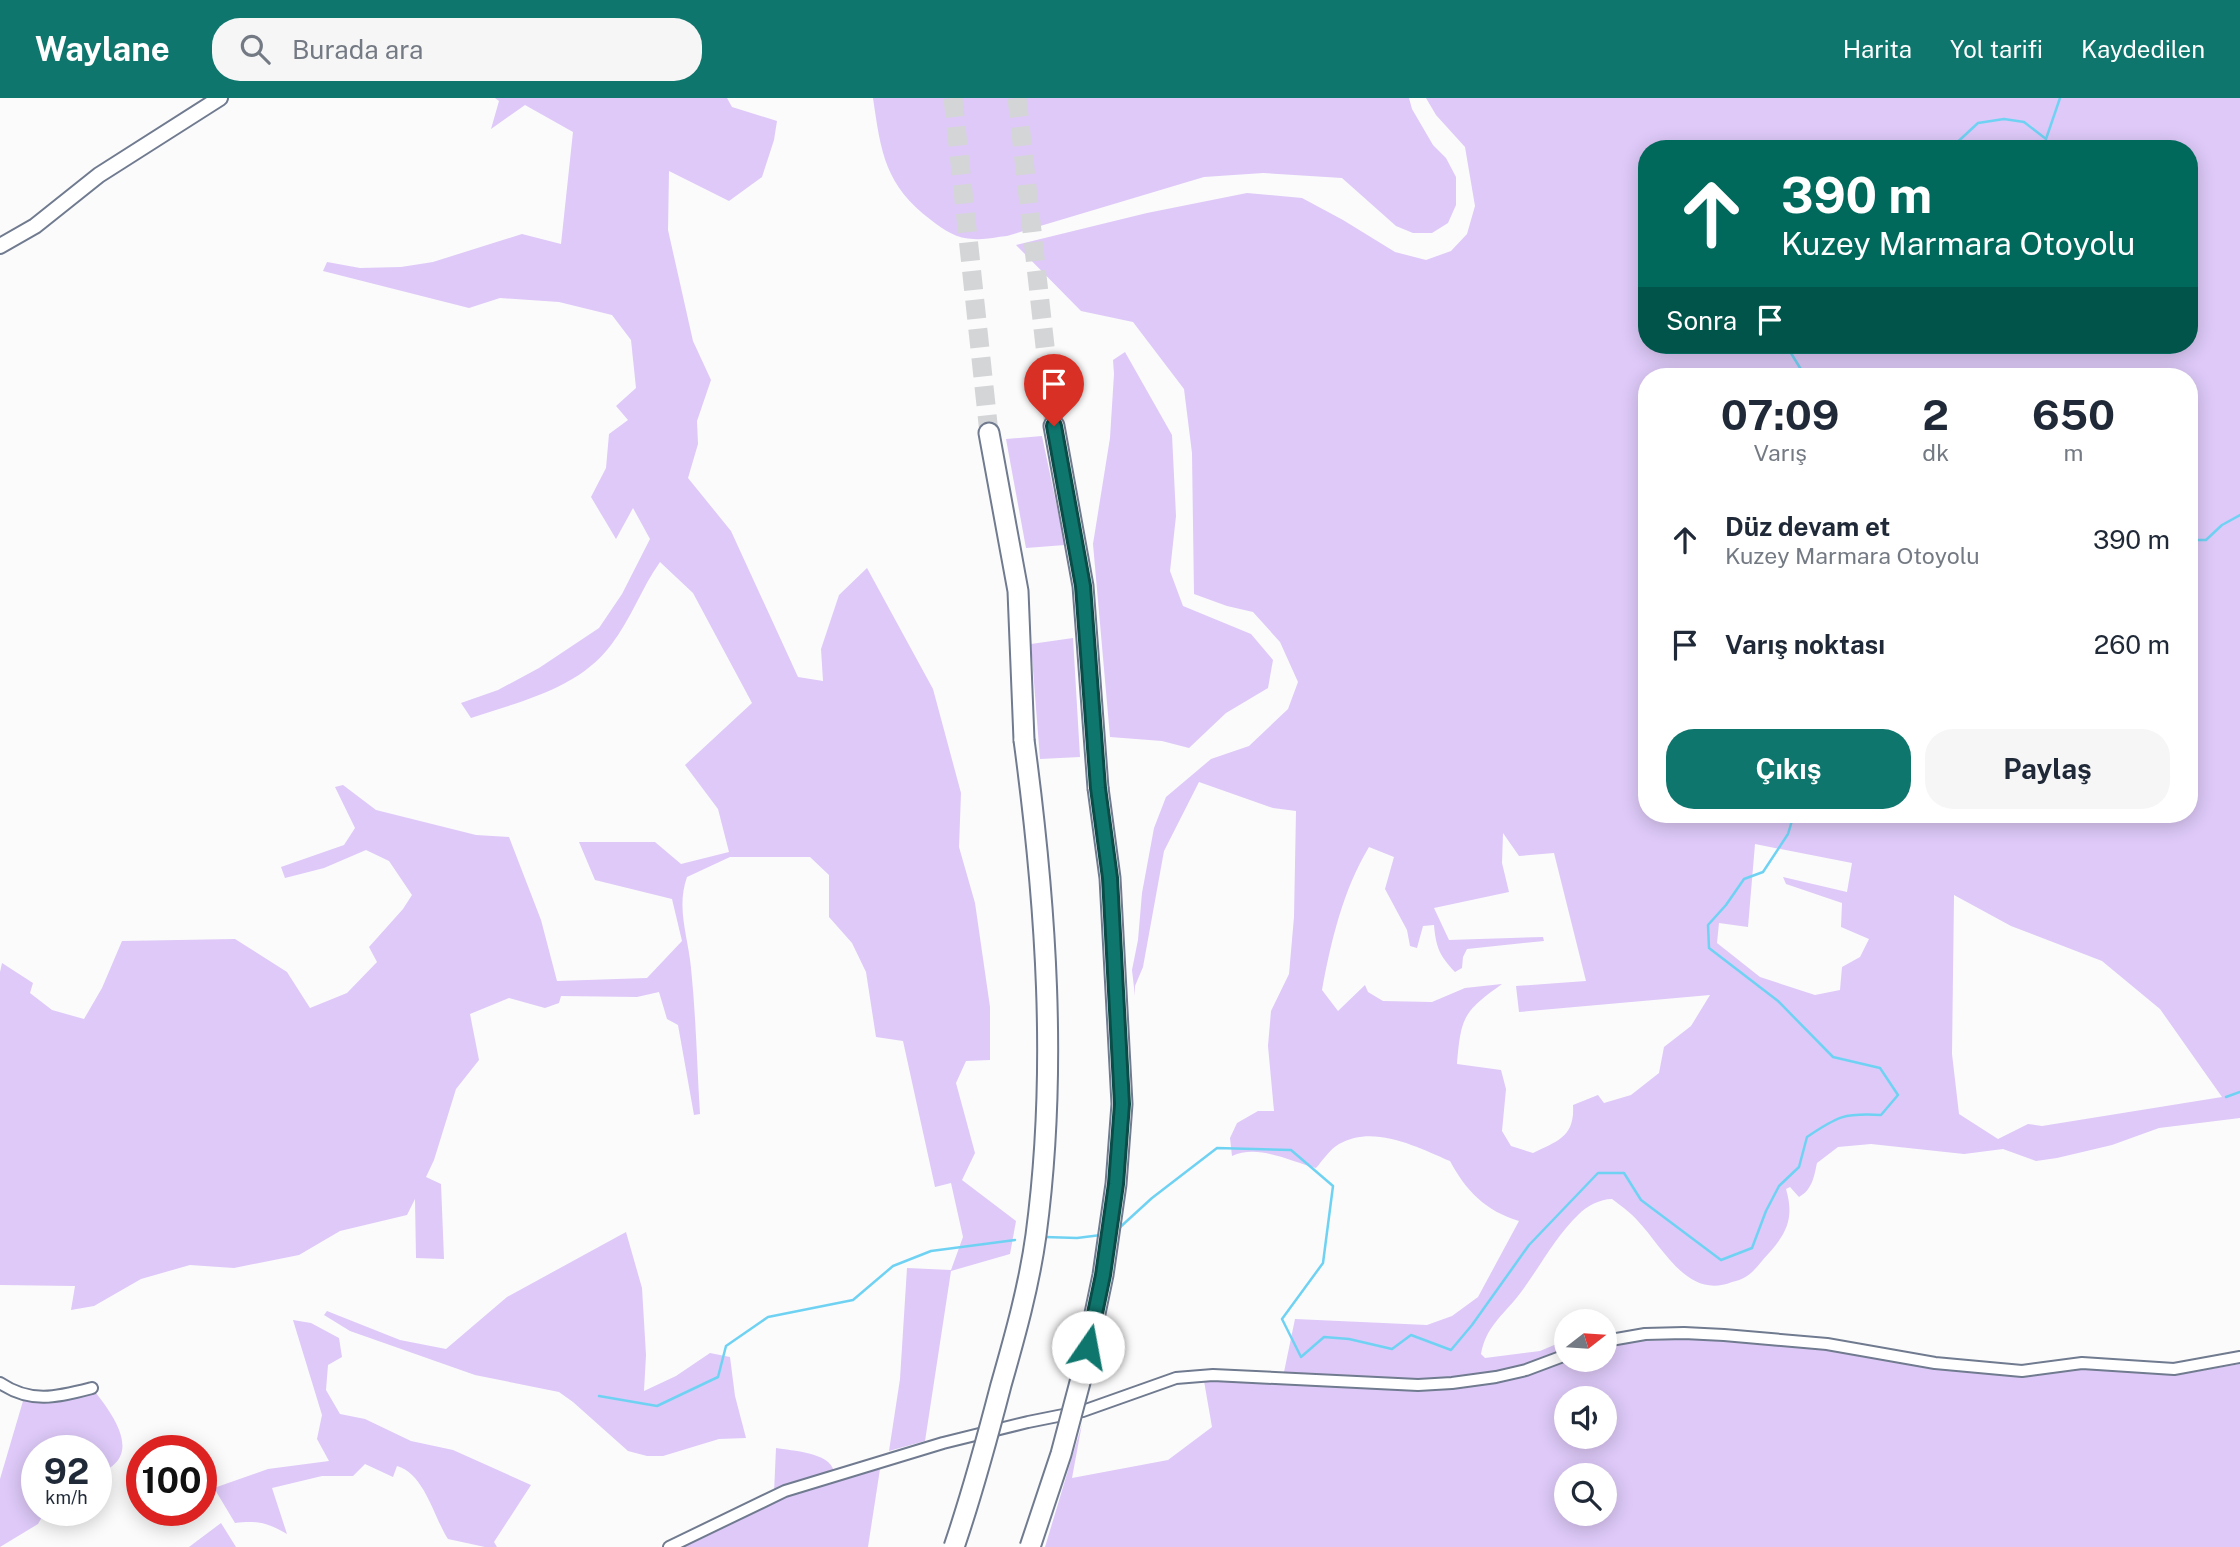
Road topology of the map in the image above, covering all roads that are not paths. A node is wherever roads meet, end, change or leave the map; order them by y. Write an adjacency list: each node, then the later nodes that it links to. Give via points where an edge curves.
1 (220, 98): 2 (street, via 99,175 35,226)
2 (0, 246)
3 (1054, 426): 12 (highway, bridge, via 1083,586 1098,788 1110,878 1122,1104 1103,1275 1061,1454)
4 (989, 433): 11 (highway, bridge, via 1018,591 1024,740 1043,904 1047,1060 1036,1237 1018,1321)
5 (1617, 1339): 6 (street, via 1645,1334 1724,1335 2022,1371 2082,1363 2174,1369)
6 (2240, 1357)
7 (1554, 1359): 10 (street, via 1496,1377 1452,1384 1184,1376 1083,1411 943,1443 785,1492)
8 (0, 1383): 9 (street, via 35,1398)
9 (92, 1388)
10 (669, 1547)
11 (954, 1547)
12 (1030, 1547)

